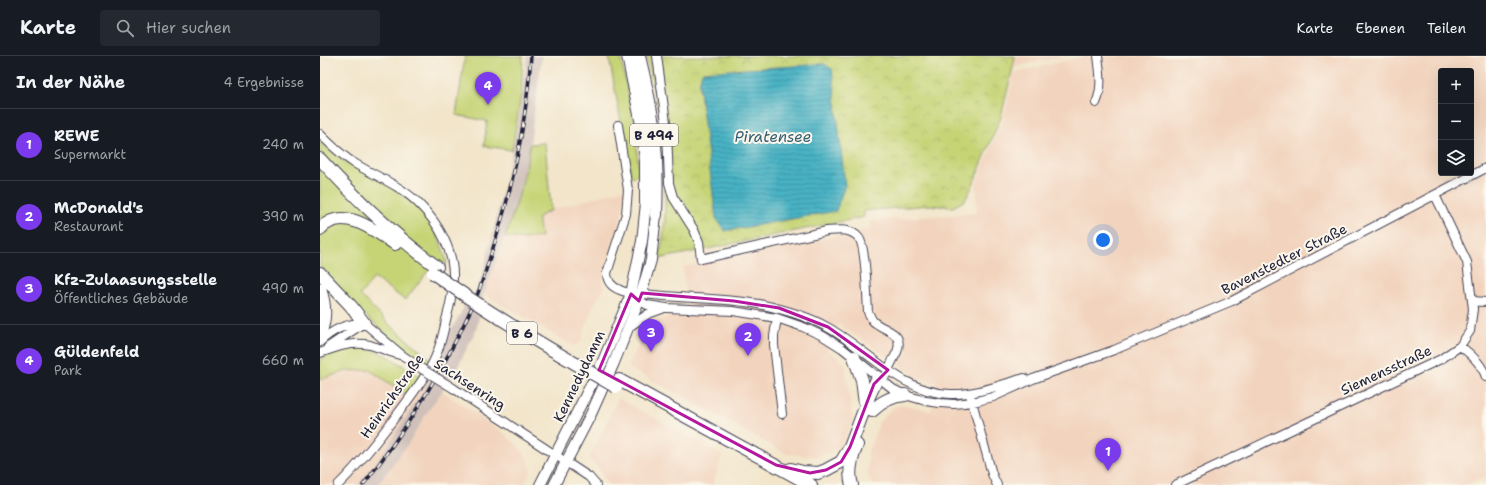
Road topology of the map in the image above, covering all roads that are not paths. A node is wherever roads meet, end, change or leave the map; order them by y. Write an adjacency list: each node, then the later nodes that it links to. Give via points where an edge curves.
1 (628, 56): 12 (highway, B 494, via 643,129)
2 (639, 56): 13 (highway, B 494, via 654,133 657,166)
3 (657, 56): 36 (street, via 667,130 669,183 673,197 694,230 699,242 701,259 827,231 848,230 855,234 862,245 868,312 873,321 893,333 897,340 896,352)
4 (1098, 56): 5 (street, via 1101,86)
5 (1096, 103)
6 (618, 125): 20 (street, via 628,190 626,214 607,276 613,287)
7 (320, 134): 47 (street, Heinrichstraße, via 343,155 399,188 421,206 446,243 454,277 443,334 432,365 373,447)
8 (320, 159): 16 (highway, B 6, via 349,191)
9 (1486, 168): 11 (street, Bavenstedter Straße)
10 (320, 170): 15 (highway, B 6, via 359,212)
11 (1435, 195): 22 (street, Siemensstraße, via 1467,262); 34 (street, Bavenstedter Straße, via 1232,301)
12 (646, 203): 20 (main road, Kennedydamm / B 494, via 642,241)
13 (656, 215): 21 (main road, B 494, via 651,260)
14 (320, 229): 15 (highway, via 331,221 347,219 359,222)
15 (395, 244): 16 (highway, B 6)
16 (435, 270): 38 (highway, B 6)
17 (320, 273): 26 (highway)
18 (320, 285): 26 (highway, via 353,318)
19 (320, 289): 28 (highway, via 324,309)
20 (631, 294): 21 (street, Bavenstedter Straße); 35 (main road, Kennedydamm / B 494)
21 (640, 297): 24 (street, Bavenstedter Straße, via 647,305); 27 (main road, Kennedydamm / B 494); 36 (street, Bavenstedter Straße, via 734,300 779,308 808,317 847,340)
22 (1473, 301): 23 (street); 30 (street, Siemensstraße, via 1470,331)
23 (1486, 302)
24 (667, 308): 25 (street, Bavenstedter Straße, via 733,311); 27 (street, via 648,314)
25 (776, 318): 33 (street, Bavenstedter Straße, via 804,326); 43 (street, via 774,345)
26 (364, 323): 29 (street, via 349,324); 31 (street); 32 (street, Sachsenring)
27 (628, 328): 35 (main road, Kennedydamm / B 494)
28 (320, 334)
29 (320, 342)
30 (1460, 346): 37 (street, via 1484,368); 55 (street, Siemensstraße, via 1441,359)
31 (320, 353): 32 (street, via 347,345 361,344)
32 (402, 355): 44 (street, Sachsenring, bridge)
33 (854, 357): 36 (street, Bavenstedter Straße); 42 (highway)
34 (1088, 359): 39 (street, Bavenstedter Straße, via 1059,364 1031,376); 41 (street, Bavenstedter Straße, via 993,397)
35 (608, 363): 44 (main road, Kennedydamm); 45 (main road, Kennedydamm, via 591,414)
36 (883, 376): 39 (street, Bavenstedter Straße, via 930,391); 40 (street, Bavenstedter Straße); 42 (highway)
37 (1486, 377)
38 (617, 384): 46 (highway, B 6); 51 (highway, B 6)
39 (970, 393): 41 (street)
40 (905, 395): 41 (street, Bavenstedter Straße, via 940,403); 42 (highway, via 885,400)
41 (973, 402): 54 (street)
42 (868, 410): 46 (highway, via 850,447 840,462 834,466 822,472 810,473); 53 (highway, via 853,458 850,474)
43 (782, 414)
44 (555, 456): 45 (street, Sachsenring); 48 (main road, Kennedydamm)
45 (566, 463): 49 (main road, Kennedydamm); 50 (street, Sachsenring, via 589,477)
46 (776, 465): 52 (highway, B 6)
47 (338, 485)
48 (540, 485)
49 (554, 485)
50 (596, 485)
51 (797, 485)
52 (811, 485)
53 (852, 485)
54 (997, 485)
55 (1175, 485)

